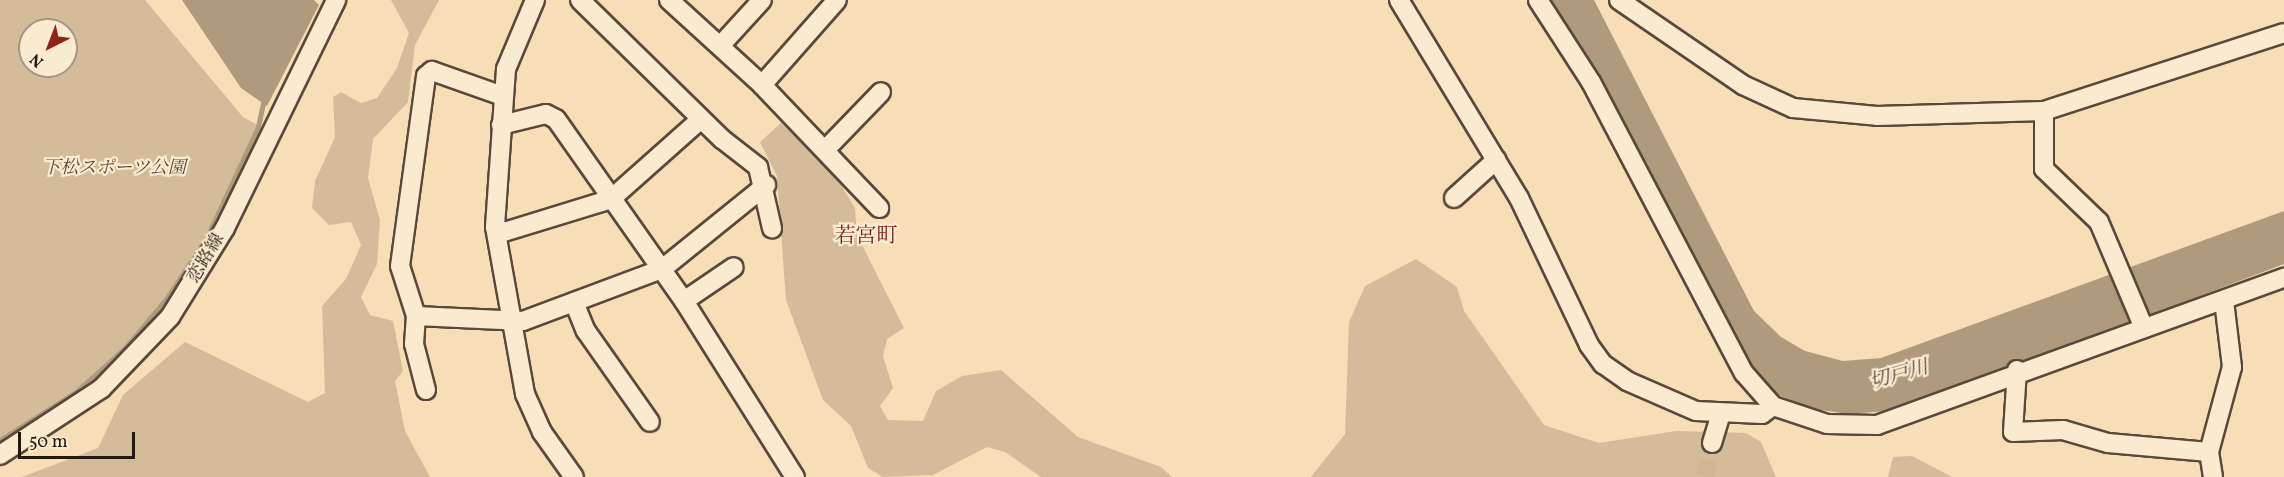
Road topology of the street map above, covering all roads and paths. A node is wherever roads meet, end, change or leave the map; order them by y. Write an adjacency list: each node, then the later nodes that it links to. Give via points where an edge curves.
1 (336, 0): 42 (street, 恋路線, via 225,228 170,317 101,389)
2 (535, 0): 14 (street, via 513,45)
3 (580, 0): 16 (street)
4 (669, 0): 11 (street)
5 (762, 0): 11 (street)
6 (837, 0): 12 (street)
7 (1399, 0): 19 (street)
8 (1538, 0): 37 (street, via 1591,82 1749,382)
9 (1619, 0): 15 (street, via 1743,86 1793,108 1933,118)
10 (2284, 33): 15 (street)
11 (720, 46): 12 (street)
12 (762, 85): 18 (street)
13 (881, 92): 18 (street)
14 (503, 96): 17 (street); 32 (street, via 432,71 426,76 400,266)
15 (2044, 111): 34 (street, via 2044,169 2098,222 2118,260)
16 (701, 119): 20 (street, via 758,167); 22 (street)
17 (501, 124): 22 (street, via 546,114 556,119); 24 (street)
18 (826, 149): 23 (street)
19 (1496, 160): 21 (street); 38 (street, via 1554,263 1588,345 1603,364 1666,399)
20 (766, 185): 25 (street); 27 (street)
21 (1454, 198)
22 (611, 199): 24 (street, via 504,232); 27 (street)
23 (879, 208)
24 (495, 227): 33 (street)
25 (772, 228)
26 (734, 267): 29 (street)
27 (662, 269): 29 (street); 31 (street)
28 (2284, 278): 30 (street)
29 (684, 301): 44 (street)
30 (2224, 301): 34 (street); 41 (street, via 2232,368)
31 (574, 302): 33 (street); 39 (street, via 586,331)
32 (416, 316): 33 (street); 36 (street, via 414,344)
33 (511, 322): 43 (street, via 525,394 542,432)
34 (2143, 325): 35 (street)
35 (2017, 370): 37 (street, via 1876,425 1827,424); 41 (street, via 2013,432 2063,430 2108,443)
36 (426, 390)
37 (1773, 406): 38 (street, via 1761,414)
38 (1720, 416): 40 (street)
39 (650, 422)
40 (1712, 443)
41 (2209, 452): 45 (street)
42 (0, 455)
43 (574, 477)
44 (795, 477)
45 (2213, 477)

